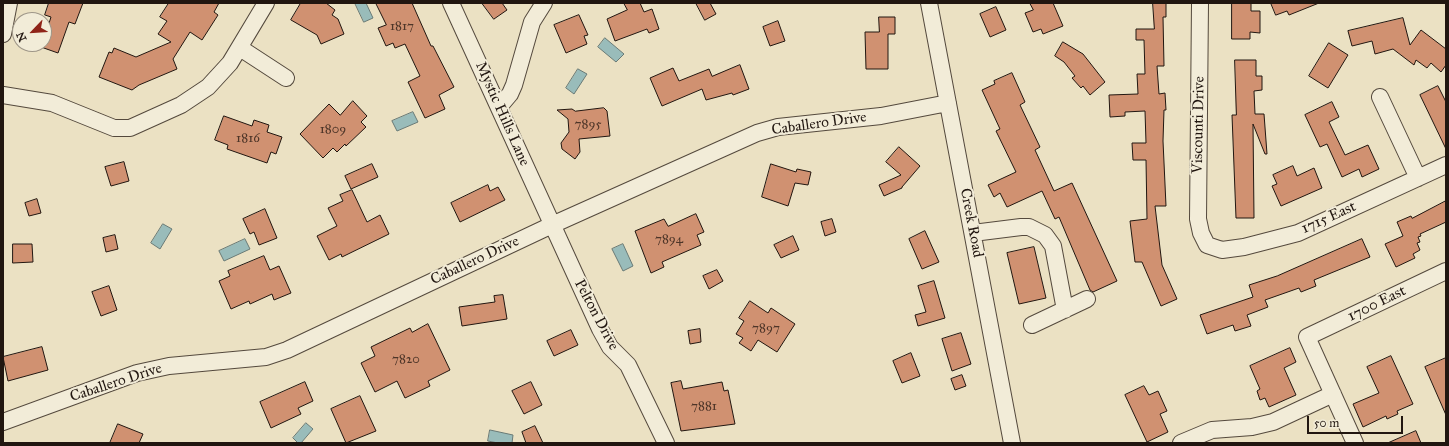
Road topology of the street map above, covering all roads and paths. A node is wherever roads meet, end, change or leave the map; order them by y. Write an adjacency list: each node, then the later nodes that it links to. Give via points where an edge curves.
1 (9, 3): 7 (street)
2 (266, 3): 8 (street)
3 (452, 3): 13 (street, Mystic Hills Lane)
4 (544, 3): 13 (street, via 532,22 514,85)
5 (929, 3): 12 (street, Creek Road)
6 (1200, 3): 18 (street, Viscounti Drive, via 1198,219)
7 (3, 34)
8 (240, 48): 9 (street); 10 (street, via 220,76 195,96 130,128 114,128 52,103)
9 (286, 78)
10 (3, 95)
11 (1380, 97): 15 (street)
12 (948, 103): 16 (street, Caballero Drive, via 882,116 778,127 757,133); 17 (street, Creek Road)
13 (500, 107): 16 (street, Mystic Hills Lane)
14 (1446, 165): 15 (street, 1715 East)
15 (1418, 178): 18 (street, 1715 East, via 1298,232 1244,247 1222,250)
16 (552, 226): 24 (street, Caballero Drive, via 266,358 169,366 137,373); 25 (street, Pelton Drive, via 610,347 628,366)
17 (973, 233): 21 (street, via 1020,226 1029,227 1045,235 1053,246); 26 (street, Creek Road)
18 (1207, 245)
19 (1446, 271): 23 (street, 1700 East, via 1307,337)
20 (1087, 300): 21 (street)
21 (1065, 310): 22 (street)
22 (1032, 325)
23 (1333, 394): 27 (street, via 1273,422 1252,427 1212,430); 28 (street)
24 (3, 422)
25 (666, 443)
26 (1012, 443)
27 (1181, 443)
28 (1355, 443)

